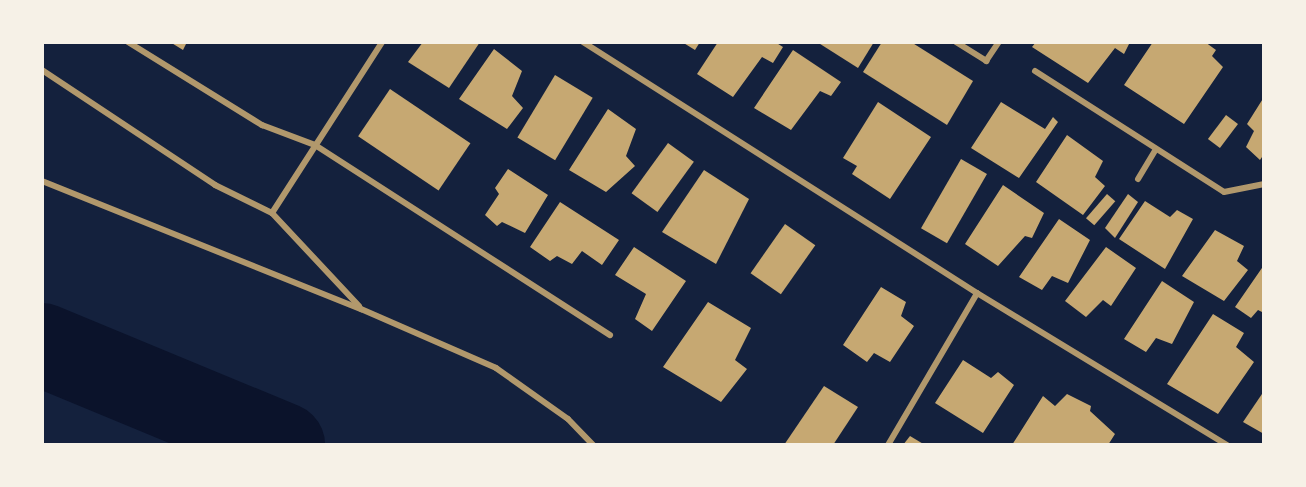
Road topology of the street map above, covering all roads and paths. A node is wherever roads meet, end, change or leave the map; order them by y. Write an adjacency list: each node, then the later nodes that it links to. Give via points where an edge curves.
1 (128, 42): 8 (street, via 262,125)
2 (382, 42): 8 (street)
3 (583, 42): 14 (street)
4 (956, 42): 5 (street, via 986,61)
5 (999, 42)
6 (42, 70): 13 (street, via 215,185)
7 (1035, 71): 9 (street)
8 (315, 144): 13 (street); 16 (street)
9 (1156, 149): 10 (street); 12 (street, via 1224,192)
10 (1138, 179)
11 (42, 181): 15 (street)
12 (1264, 184)
13 (272, 213): 15 (street)
14 (977, 293): 18 (street); 19 (street)
15 (361, 309): 17 (street, via 496,368 568,420)
16 (610, 335)
17 (593, 445)
18 (888, 445)
19 (1227, 445)

